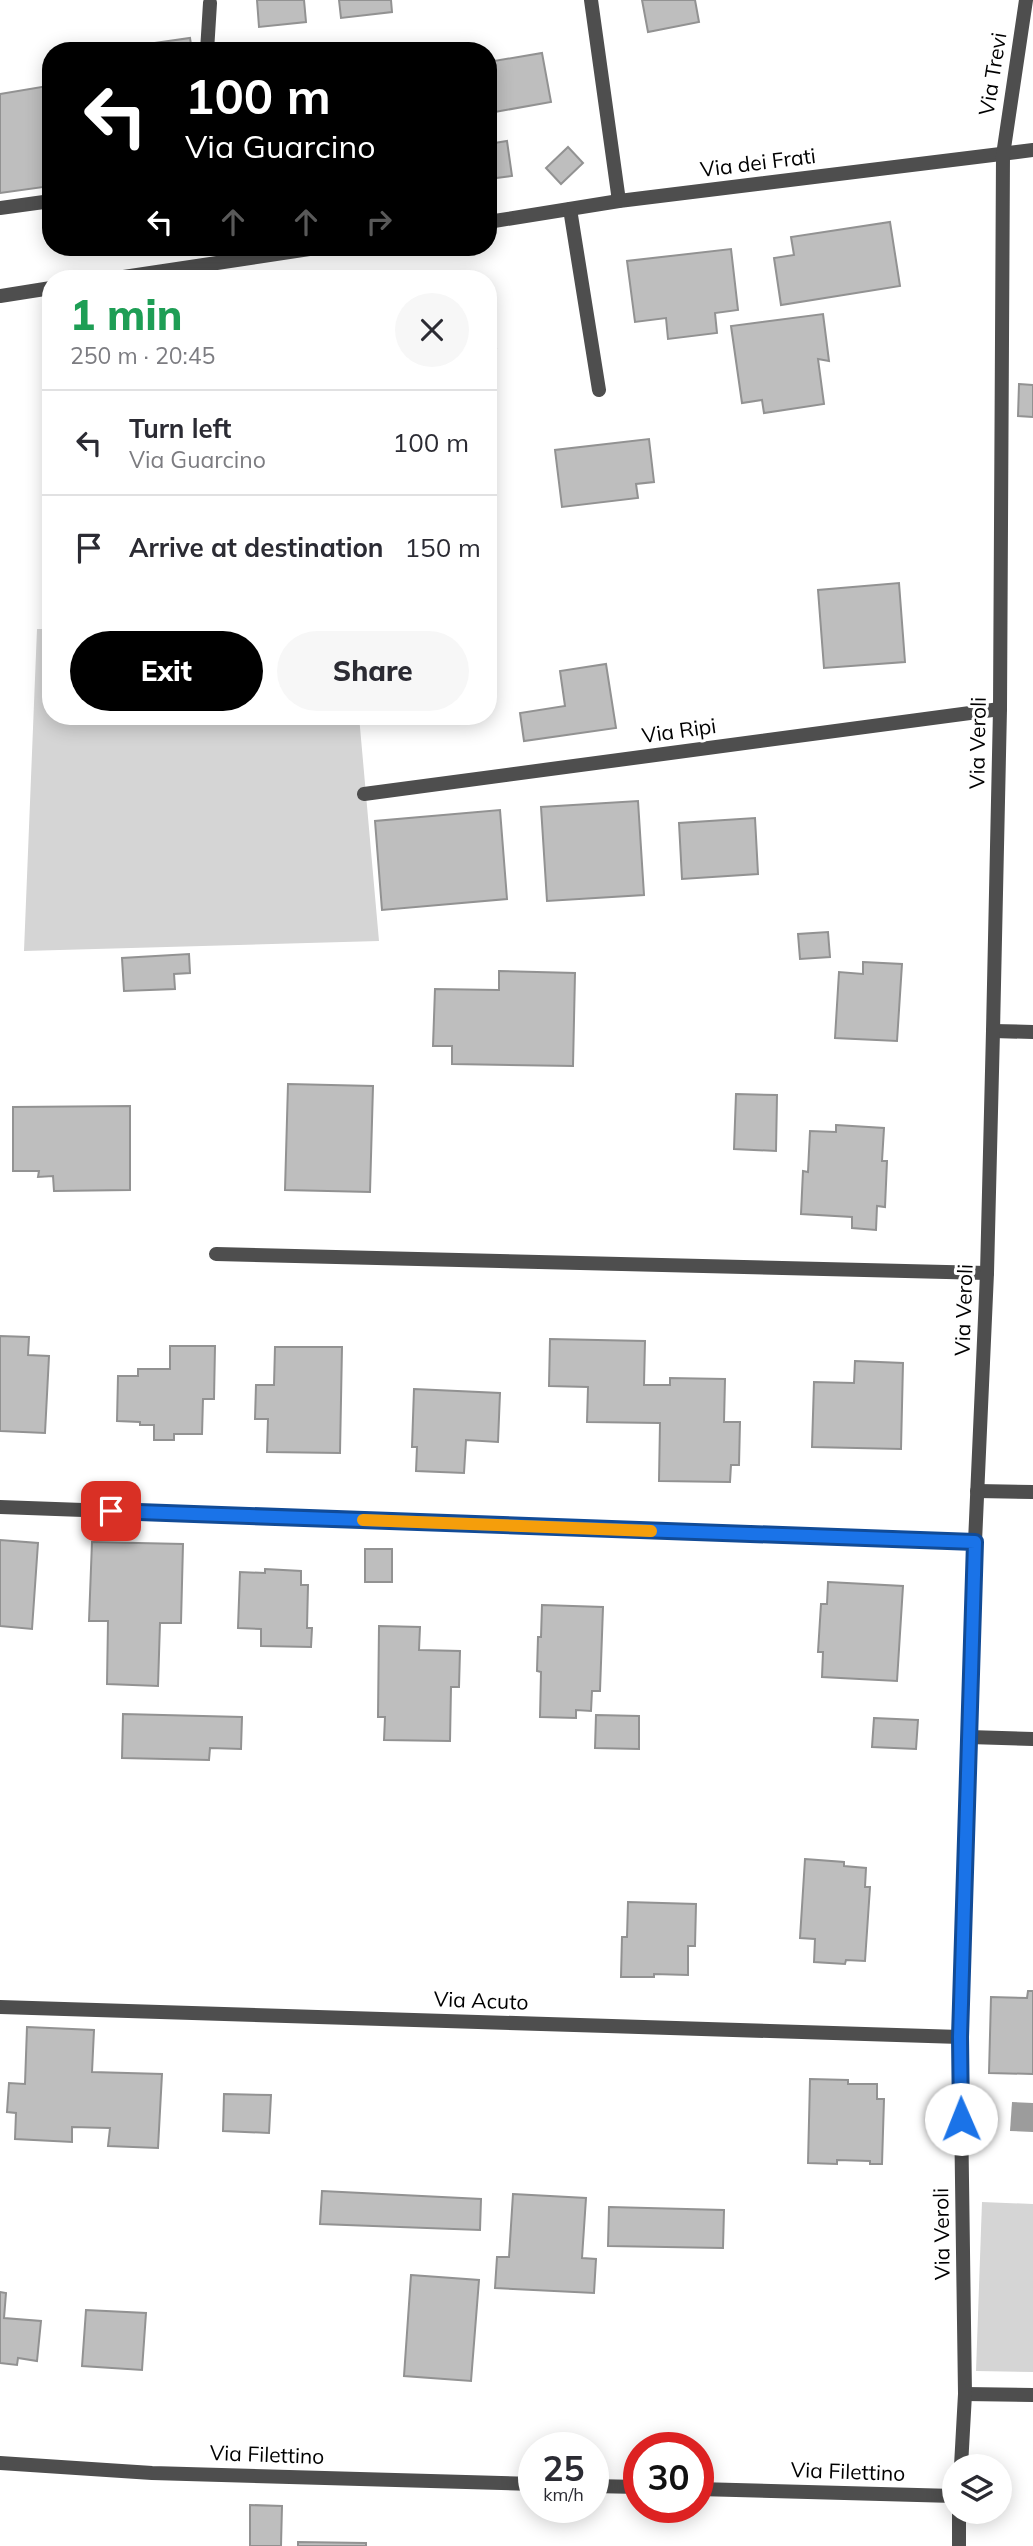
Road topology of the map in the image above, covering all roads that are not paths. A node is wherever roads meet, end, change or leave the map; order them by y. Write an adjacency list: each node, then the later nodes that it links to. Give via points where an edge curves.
1 (591, 0): 7 (street)
2 (1026, 0): 6 (street, Via Trevi)
3 (210, 3): 4 (street)
4 (208, 42)
5 (1033, 150): 6 (street, Via dei Frati)
6 (1003, 155): 7 (street, Via dei Frati); 17 (street, Via Veroli)
7 (620, 201): 10 (street, Via dei Frati)
8 (42, 202): 9 (street)
9 (0, 208)
10 (570, 209): 11 (street, Via dei Frati); 16 (street)
11 (497, 221)
12 (263, 256): 13 (street)
13 (170, 270)
14 (42, 289): 15 (street)
15 (0, 296)
16 (599, 390)
17 (1000, 709): 18 (street, Via Ripi); 19 (street, Via Veroli)
18 (364, 793)
19 (993, 1031): 20 (street); 22 (street, Via Veroli)
20 (1033, 1032)
21 (216, 1254): 22 (street)
22 (987, 1273): 23 (street, Via Veroli)
23 (976, 1491): 24 (street); 26 (street, Via Veroli)
24 (1033, 1492)
25 (0, 1507): 26 (street)
26 (975, 1542): 27 (street, Via Veroli)
27 (969, 1737): 28 (street); 30 (street, Via Veroli)
28 (1033, 1740)
29 (0, 2007): 30 (street, Via Acuto)
30 (960, 2037): 31 (street, Via Veroli)
31 (965, 2393): 32 (street); 33 (street, Via Veroli)
32 (1033, 2395)
33 (962, 2454)
34 (0, 2463): 35 (street, Via Filettino, via 152,2473)
35 (518, 2484)
36 (714, 2489): 37 (street, Via Filettino)
37 (942, 2496)
38 (959, 2524): 39 (street)
39 (959, 2546)

